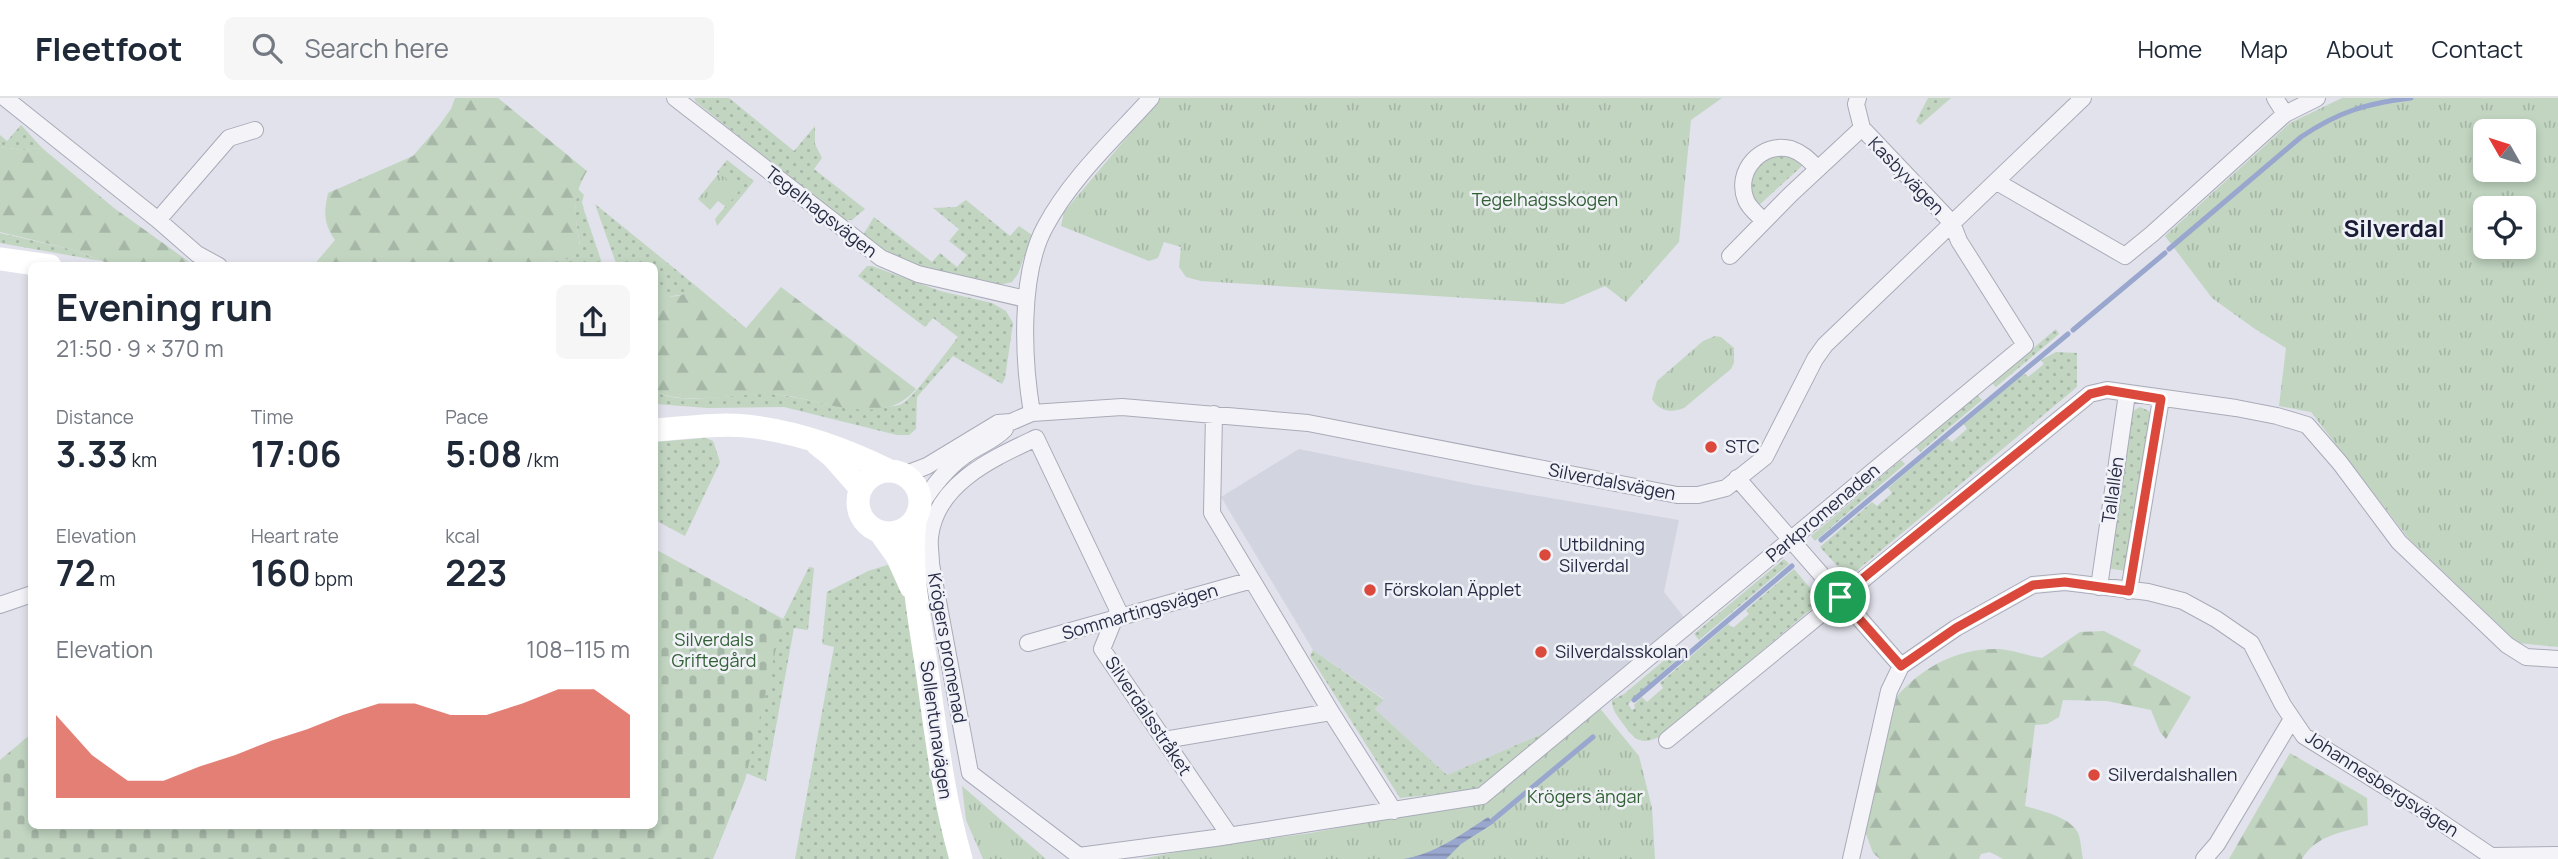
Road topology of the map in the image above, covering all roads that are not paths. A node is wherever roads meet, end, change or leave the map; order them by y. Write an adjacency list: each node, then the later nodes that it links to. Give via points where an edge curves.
1 (5, 98): 13 (street)
2 (675, 98): 20 (street, Tegelhagsvägen, via 881,258 918,274)
3 (1151, 98): 20 (street, via 1079,177 1044,228 1032,260)
4 (1858, 98): 9 (street, Kasbyvägen)
5 (2083, 98): 12 (street, Silverdalsvägen)
6 (2276, 98): 8 (street)
7 (2317, 98): 8 (street)
8 (2285, 114): 12 (street, via 2125,256)
9 (1862, 128): 11 (street, Kasbyvägen); 15 (street, Kasbyvägen)
10 (255, 130): 13 (street, via 229,138)
11 (1818, 169): 14 (street, Kasbyvägen); 14 (street, via 1800,153 1785,149 1763,152 1751,161 1744,180 1745,198)
12 (1997, 182): 15 (street, Silverdalsvägen)
13 (158, 220): 18 (street)
14 (1764, 221): 16 (street, Kasbyvägen)
15 (1952, 223): 21 (street, Kasbyvägen); 30 (street, Silverdalsvägen, via 1825,345 1765,457)
16 (1730, 256)
17 (0, 259): 19 (street)
18 (212, 262)
19 (28, 263)
20 (1026, 299): 24 (street)
21 (2025, 345): 34 (street, Parkpromenaden)
22 (2127, 394): 23 (street); 36 (street, Tallallén); 39 (street, via 2107,390 2090,394)
23 (2161, 399): 37 (street, Tallallén); 44 (street, via 2277,416 2307,425 2399,542 2507,645 2526,657)
24 (1032, 413): 25 (street, Silverdalsvägen, via 1122,407); 26 (street, Silverdalsvägen)
25 (1214, 414): 30 (street, Silverdalsvägen, via 1308,423 1677,495 1726,488); 35 (street, via 1212,513)
26 (1011, 422): 29 (street, Silverdalsvägen, via 998,423 927,466); 32 (street, Silverdalsvägen, via 999,435 963,456 931,489)
27 (658, 430): 28 (street, via 743,426 787,432)
28 (815, 442): 29 (street); 31 (street)
29 (897, 472): 31 (street, via 868,478); 32 (street, via 914,482 920,496)
30 (1737, 478): 34 (street)
31 (860, 489): 33 (street, via 862,518)
32 (917, 513): 33 (street, via 900,531); 40 (street, Sollentunavägen, via 913,551)
33 (880, 532): 40 (street, Sollentunavägen)
34 (1791, 541): 39 (street); 50 (street, Parkpromenaden, via 1482,796)
35 (1252, 580): 42 (street, Sommartingsvägen); 46 (street)
36 (2099, 587): 37 (street, Johannesbergsvägen); 45 (street, Johannesbergsvägen, via 2065,582 2033,585 1956,628)
37 (2129, 591): 47 (street, Johannesbergsvägen, via 2183,601 2250,643)
38 (28, 595): 41 (street)
39 (1840, 597): 45 (street); 49 (street)
40 (917, 599): 54 (street, Sollentunavägen, via 948,814)
41 (0, 605)
42 (1116, 620): 43 (street, Sommartingsvägen); 48 (street, Silverdalsstråket, via 1102,649); 53 (street, Krögers promenad, via 1118,610 1036,438 957,484 930,534 970,773)
43 (1028, 643)
44 (2558, 659)
45 (1901, 666): 55 (street, via 1889,691)
46 (1331, 712): 48 (street); 50 (street)
47 (2292, 719): 52 (street, Johannesbergsvägen, via 2304,736 2491,856); 56 (street)
48 (1164, 740): 51 (street, Silverdalsstråket)
49 (1667, 740)
50 (1394, 811): 51 (street, Parkpromenaden)
51 (1230, 836): 53 (street, Parkpromenaden)
52 (2558, 855)
53 (1079, 856)
54 (961, 859)
55 (1851, 859)
56 (2204, 859)

